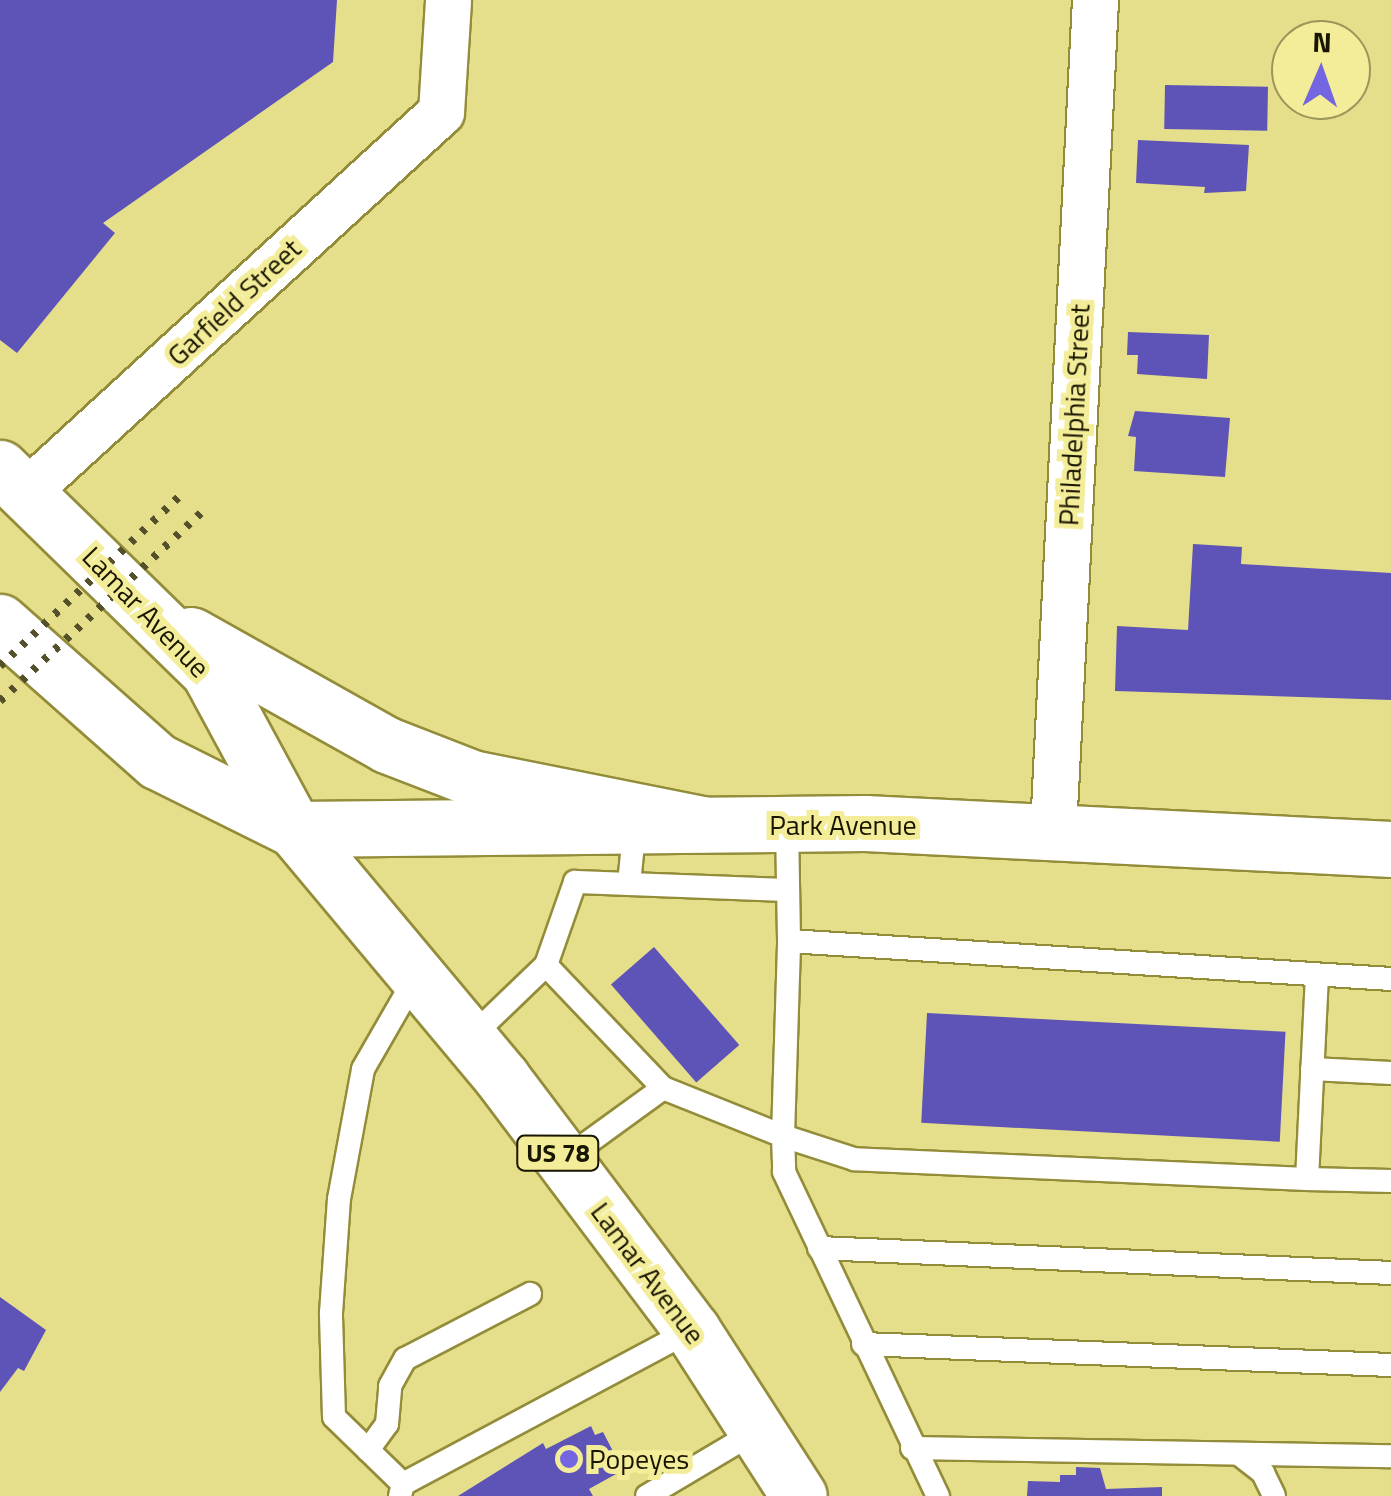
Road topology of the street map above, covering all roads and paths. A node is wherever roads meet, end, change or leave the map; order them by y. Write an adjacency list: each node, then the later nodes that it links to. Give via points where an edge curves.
1 (448, 0): 3 (street, Garfield Street, via 441,112)
2 (1096, 0): 10 (street, Philadelphia Street)
3 (14, 480): 4 (main road, Lamar Avenue / US 78)
4 (141, 604): 7 (main road, via 370,736 472,778); 9 (main road, Lamar Avenue / US 78, via 209,672)
5 (0, 622): 9 (main road, Lamar Avenue / US 78, via 157,761)
6 (635, 824): 7 (main road, Park Avenue); 9 (main road, Park Avenue); 12 (lane)
7 (703, 824): 8 (main road, Park Avenue)
8 (787, 825): 10 (main road, Park Avenue); 13 (lane)
9 (294, 829): 17 (main road, Lamar Avenue / US 78)
10 (1053, 829): 11 (main road, Park Avenue)
11 (1391, 848)
12 (629, 884): 13 (lane); 15 (lane, via 575,882)
13 (788, 890): 14 (lane)
14 (789, 942): 16 (lane); 23 (lane)
15 (546, 966): 19 (lane); 22 (lane)
16 (1317, 975): 18 (lane); 20 (lane)
17 (416, 977): 19 (main road, Lamar Avenue / US 78); 35 (lane, via 362,1069 340,1198 331,1314 334,1417)
18 (1391, 979)
19 (469, 1039): 24 (main road, Lamar Avenue / US 78)
20 (1312, 1068): 21 (lane); 25 (lane)
21 (1391, 1073)
22 (663, 1088): 23 (lane); 24 (lane)
23 (783, 1136): 25 (lane, via 854,1158); 27 (lane, via 784,1172)
24 (564, 1160): 30 (main road, Lamar Avenue / US 78)
25 (1306, 1179): 26 (lane)
26 (1391, 1181)
27 (819, 1248): 28 (lane); 31 (lane)
28 (1391, 1273)
29 (530, 1294): 35 (lane, via 405,1359 390,1386 387,1424)
30 (692, 1330): 33 (main road, Lamar Avenue / US 78); 38 (lane)
31 (864, 1344): 32 (lane); 34 (lane)
32 (1391, 1365)
33 (760, 1429): 39 (lane); 40 (main road, Lamar Avenue / US 78)
34 (912, 1448): 36 (lane); 41 (lane)
35 (368, 1450): 38 (lane)
36 (1240, 1454): 37 (lane); 42 (lane, via 1262,1473)
37 (1391, 1456)
38 (402, 1490)
39 (647, 1496)
40 (799, 1496)
41 (938, 1496)
42 (1274, 1496)

